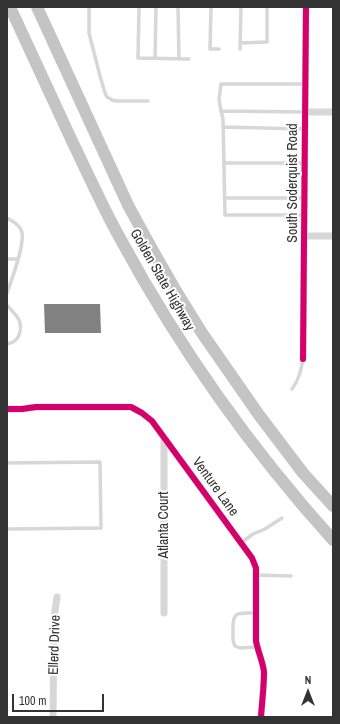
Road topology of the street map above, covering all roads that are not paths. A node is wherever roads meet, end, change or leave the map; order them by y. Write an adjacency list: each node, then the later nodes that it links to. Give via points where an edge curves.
1 (10, 7): 45 (highway, Golden State Highway, via 100,200 170,326 242,430 289,490)
2 (37, 7): 42 (highway, Golden State Highway, via 126,199 176,291 259,415 303,473)
3 (89, 7): 18 (lane, via 90,33 107,97 117,101)
4 (139, 7): 14 (lane, via 138,58)
5 (156, 7): 14 (lane)
6 (178, 7): 15 (lane)
7 (211, 7): 12 (lane, via 210,49)
8 (241, 7): 11 (lane)
9 (267, 7): 11 (lane, via 267,42)
10 (306, 7): 17 (street, South Soderquist Road)
11 (240, 43): 13 (lane)
12 (219, 49)
13 (240, 50)
14 (155, 58): 15 (lane)
15 (179, 59): 16 (lane)
16 (189, 59)
17 (306, 84): 19 (lane, via 221,84); 20 (street, South Soderquist Road)
18 (148, 101)
19 (221, 111): 20 (lane); 22 (lane)
20 (305, 112): 21 (street); 23 (street, South Soderquist Road)
21 (333, 112)
22 (223, 127): 23 (lane); 24 (lane)
23 (305, 129): 25 (street, South Soderquist Road)
24 (224, 163): 25 (lane); 26 (lane)
25 (305, 163): 27 (street, South Soderquist Road)
26 (224, 198): 27 (lane); 28 (lane, via 225,215)
27 (304, 198): 28 (street, South Soderquist Road)
28 (304, 215): 30 (street, South Soderquist Road)
29 (7, 218): 33 (lane, via 22,230)
30 (304, 236): 31 (street); 37 (street, South Soderquist Road)
31 (333, 236)
32 (7, 259): 33 (lane)
33 (18, 259): 34 (lane)
34 (7, 293)
35 (7, 304): 36 (lane, via 20,321 21,327 17,339)
36 (7, 344)
37 (303, 359): 38 (lane, via 302,369)
38 (292, 389)
39 (7, 409): 40 (street, Venture Lane, via 131,407 152,421)
40 (164, 438): 46 (street, Venture Lane); 50 (street, Atlanta Court)
41 (7, 463): 44 (lane, via 100,462 101,528)
42 (333, 506)
43 (282, 518): 46 (lane)
44 (7, 529)
45 (333, 540)
46 (241, 543): 47 (street, Venture Lane, via 252,558)
47 (256, 575): 48 (lane); 51 (street, Venture Lane)
48 (291, 576)
49 (57, 596): 53 (street, Ellerd Drive, via 54,618)
50 (164, 613)
51 (256, 613): 52 (street, Venture Lane); 52 (lane, via 237,614 233,622 233,642 240,648)
52 (257, 647): 54 (street, Venture Lane, via 264,672)
53 (54, 717)
54 (262, 717)

